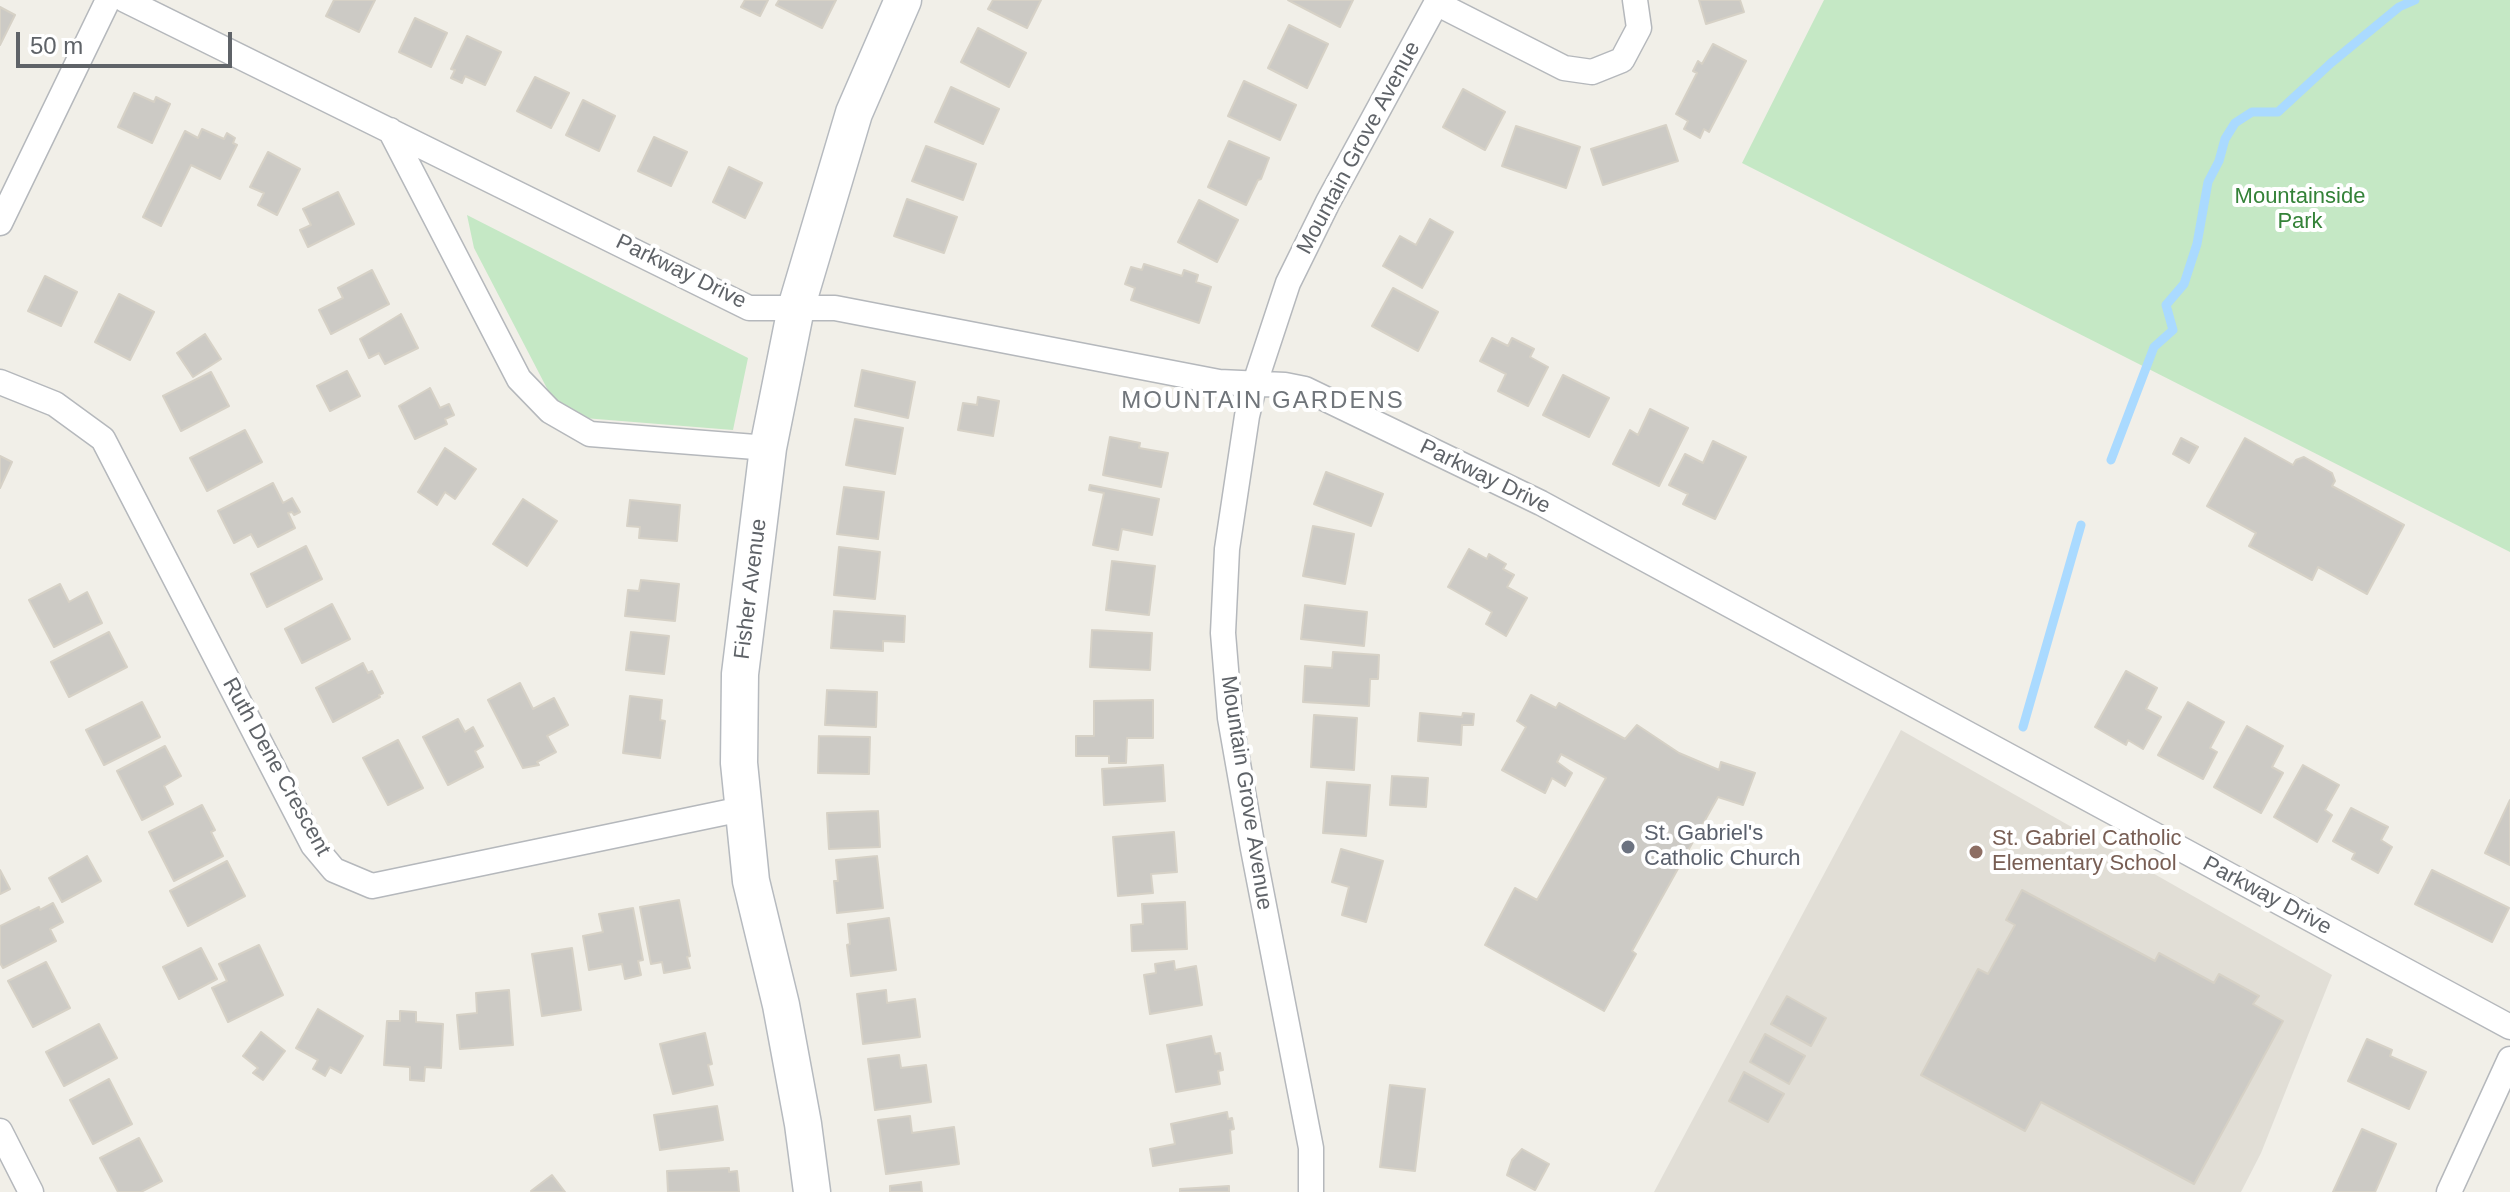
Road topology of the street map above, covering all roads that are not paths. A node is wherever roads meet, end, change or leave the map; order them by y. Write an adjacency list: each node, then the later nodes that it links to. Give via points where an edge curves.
1 (108, 0): 7 (street)
2 (125, 0): 6 (street, Parkway Drive)
3 (903, 0): 8 (street, Fisher Avenue, via 854,113)
4 (1635, 0): 5 (street, Mountain Grove Avenue, via 1639,28 1622,60 1592,72 1564,68)
5 (1437, 1): 10 (street, Mountain Grove Avenue, via 1288,283)
6 (390, 130): 8 (street, Parkway Drive, via 749,308); 11 (street, via 519,379 550,411 590,434)
7 (0, 223)
8 (796, 308): 10 (street, Parkway Drive, via 835,308 1219,382); 11 (street, Fisher Avenue)
9 (0, 382): 12 (street, Ruth Dene Crescent, via 55,404 103,439 313,845 334,870 372,886)
10 (1255, 383): 13 (street, Parkway Drive, via 1305,389 1541,503); 18 (street, Mountain Grove Avenue, via 1227,549 1223,633 1230,718 1311,1148)
11 (768, 448): 12 (street, Fisher Avenue, via 740,674)
12 (742, 809): 17 (street, Fisher Avenue, via 751,881 781,1005)
13 (2510, 1027)
14 (2510, 1059): 19 (street)
15 (0, 1131): 16 (street)
16 (31, 1192)
17 (812, 1192)
18 (1311, 1192)
19 (2449, 1192)

